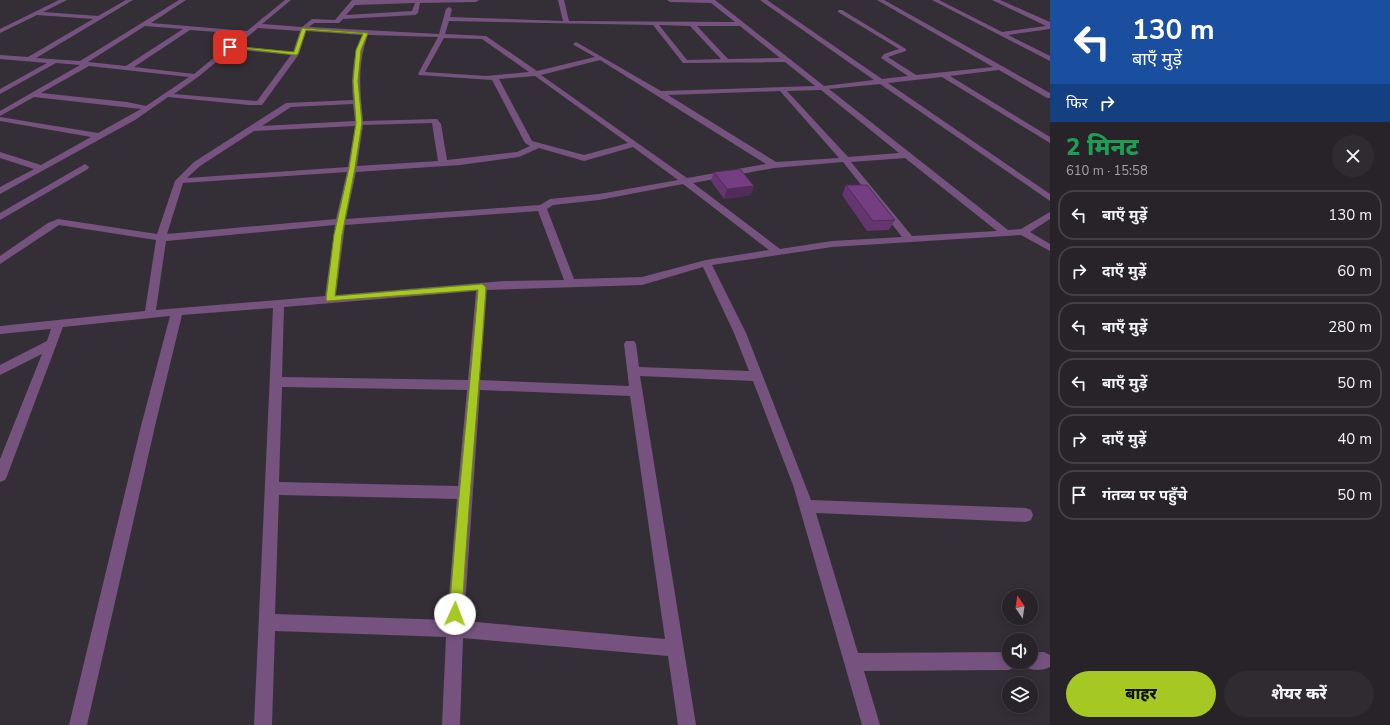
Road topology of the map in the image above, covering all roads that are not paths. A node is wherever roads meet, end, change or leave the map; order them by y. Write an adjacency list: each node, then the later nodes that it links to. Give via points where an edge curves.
1 (64, 0): 18 (street)
2 (130, 0): 22 (street)
3 (183, 0): 27 (street)
4 (288, 0): 31 (street)
5 (447, 0): 6 (street); 15 (street)
6 (476, 0)
7 (561, 0): 25 (street)
8 (670, 0): 9 (street)
9 (711, 0): 29 (street)
10 (763, 0): 59 (street)
11 (880, 0): 53 (street)
12 (935, 0): 37 (street)
13 (995, 0): 21 (street)
14 (354, 1): 15 (street); 20 (street)
15 (418, 1): 20 (street, via 416,14)
16 (450, 9): 23 (street)
17 (840, 11): 58 (street, via 904,50 886,55 884,58)
18 (38, 13): 22 (street); 30 (street)
19 (1049, 15): 21 (street)
20 (341, 16): 33 (street, via 337,22 312,21)
21 (1032, 17): 37 (street, via 1050,24 1050,27)
22 (100, 18): 45 (street)
23 (447, 19): 25 (street); 38 (street)
24 (0, 23): 30 (street)
25 (566, 23): 26 (street)
26 (654, 23): 28 (street); 47 (street, via 685,62)
27 (145, 24): 32 (street); 51 (street)
28 (692, 24): 29 (street); 47 (street)
29 (740, 24): 48 (street)
30 (13, 25): 34 (street)
31 (258, 26): 33 (street); 35 (street)
32 (187, 29): 35 (street); 52 (street)
33 (304, 29): 36 (street); 41 (street)
34 (0, 31)
35 (248, 33): 40 (street)
36 (366, 33): 38 (street); 67 (street, via 359,50 355,81)
37 (1001, 34): 46 (street)
38 (442, 35): 54 (street, via 484,37); 57 (street, via 421,74)
39 (576, 44): 44 (street)
40 (230, 47): 41 (street); 56 (street)
41 (296, 54): 65 (street, via 259,103)
42 (0, 56): 43 (street)
43 (10, 57): 45 (street); 49 (street)
44 (601, 58): 54 (street); 63 (street)
45 (29, 59): 50 (street)
46 (1050, 59)
47 (725, 60): 48 (street)
48 (785, 60): 60 (street)
49 (0, 62)
50 (53, 62): 51 (street); 62 (street)
51 (84, 63): 52 (street); 64 (street)
52 (128, 68): 56 (street)
53 (1000, 68): 55 (street); 66 (street)
54 (535, 74): 57 (street); 77 (street)
55 (944, 75): 58 (street); 76 (street)
56 (196, 76): 65 (street)
57 (494, 77): 78 (street, via 529,143)
58 (915, 78): 59 (street)
59 (881, 82): 60 (street); 90 (street)
60 (822, 88): 61 (street); 80 (street)
61 (783, 91): 63 (street); 81 (street)
62 (0, 92)
63 (660, 93): 83 (street)
64 (34, 95): 69 (street); 70 (street)
65 (167, 95): 69 (street)
66 (1050, 96)
67 (357, 102): 73 (street); 74 (street, via 289,105)
68 (0, 108): 70 (street)
69 (146, 108): 75 (street)
70 (9, 109): 71 (street)
71 (0, 114)
72 (0, 119): 75 (street)
73 (359, 123): 74 (street); 82 (street, via 434,121 437,124); 86 (street)
74 (249, 130): 87 (street, via 197,164)
75 (98, 136): 85 (street)
76 (1050, 141)
77 (634, 144): 78 (street, via 584,158); 88 (street)
78 (539, 145): 82 (street, via 519,154)
79 (0, 155): 85 (street)
80 (906, 155): 81 (street); 96 (street)
81 (844, 158): 83 (street); 98 (street)
82 (443, 163): 86 (street)
83 (774, 165): 88 (street)
84 (85, 167): 93 (street)
85 (41, 168): 89 (street)
86 (352, 168): 87 (street); 94 (street)
87 (179, 181): 97 (street)
88 (686, 182): 91 (street, via 599,197 550,202); 100 (street)
89 (0, 191)
90 (1050, 198)
91 (542, 208): 94 (street); 103 (street)
92 (1050, 215): 95 (street)
93 (0, 217)
94 (340, 222): 97 (street); 105 (street)
95 (1023, 232): 96 (street); 99 (street)
96 (1006, 233): 98 (street)
97 (160, 238): 101 (street, via 58,222); 108 (street)
98 (909, 239): 100 (street, via 832,244)
99 (1050, 248)
100 (778, 252): 102 (street)
101 (0, 261)
102 (706, 263): 103 (street, via 642,281); 115 (street, via 740,333)
103 (570, 282): 104 (street)
104 (482, 287): 105 (street); 117 (street)
105 (330, 299): 106 (street)
106 (279, 303): 107 (street); 116 (street)
107 (177, 312): 108 (street); 129 (street)
108 (150, 314): 109 (street)
109 (59, 323): 110 (street); 111 (street)
110 (0, 330)
111 (52, 344): 113 (street); 119 (street)
112 (630, 344): 114 (street)
113 (0, 370)
114 (633, 371): 115 (street); 118 (street)
115 (757, 376): 122 (street)
116 (277, 382): 117 (street); 120 (street)
117 (475, 385): 118 (street); 121 (street)
118 (636, 391): 126 (street)
119 (0, 476)
120 (273, 488): 121 (street); 124 (street)
121 (464, 492): 125 (street)
122 (806, 506): 123 (street); 128 (street)
123 (1026, 515)
124 (267, 622): 125 (street); 130 (street)
125 (455, 628): 126 (street); 131 (street)
126 (674, 648): 132 (street)
127 (1002, 661): 128 (street)
128 (852, 662): 133 (street)
129 (78, 725)
130 (263, 725)
131 (451, 725)
132 (687, 725)
133 (870, 725)

